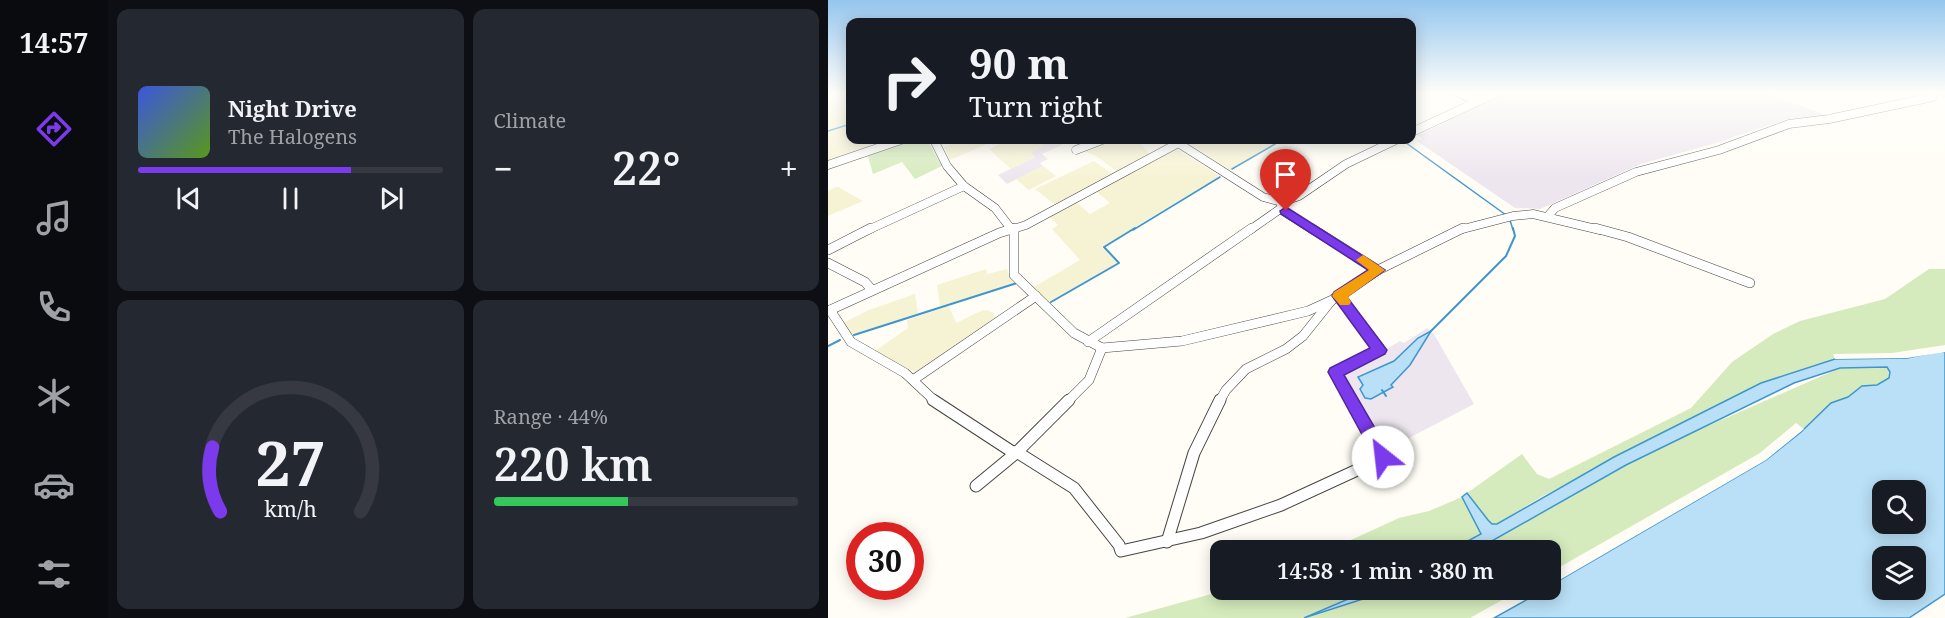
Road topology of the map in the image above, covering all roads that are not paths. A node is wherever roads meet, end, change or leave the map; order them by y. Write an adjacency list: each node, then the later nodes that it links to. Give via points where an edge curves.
1 (1434, 122): 3 (street)
2 (1805, 122): 14 (street, via 1636,172 1577,197)
3 (1416, 130)
4 (889, 144): 11 (street)
5 (936, 144): 12 (street)
6 (1092, 144): 10 (street)
7 (1173, 144): 15 (street, via 1075,200)
8 (1183, 144): 13 (street)
9 (1388, 144): 13 (street, via 1340,168)
10 (1076, 150)
11 (828, 165)
12 (963, 186): 15 (street, via 995,208); 16 (street)
13 (1281, 206): 18 (street); 24 (street)
14 (1548, 216): 18 (street, via 1508,217 1460,229); 19 (street, via 1634,239)
15 (1012, 229): 20 (street); 21 (street, via 1014,275)
16 (828, 250)
17 (828, 263): 20 (street, via 865,282)
18 (1378, 270): 22 (street)
19 (1750, 283)
20 (872, 290): 23 (street)
21 (1036, 296): 24 (street); 26 (street)
22 (1335, 298): 25 (street, via 1308,311 1182,341); 29 (street, via 1294,344 1251,366 1230,386 1205,425); 29 (street, via 1379,347 1377,352 1335,372 1383,457 1281,505)
23 (829, 310): 26 (street, via 851,342)
24 (1088, 342): 25 (street)
25 (1102, 348): 27 (street, via 1089,380)
26 (913, 380): 27 (street, via 930,398)
27 (1016, 453): 28 (street); 29 (street, via 1074,488 1121,551)
28 (976, 486)
29 (1167, 542)

